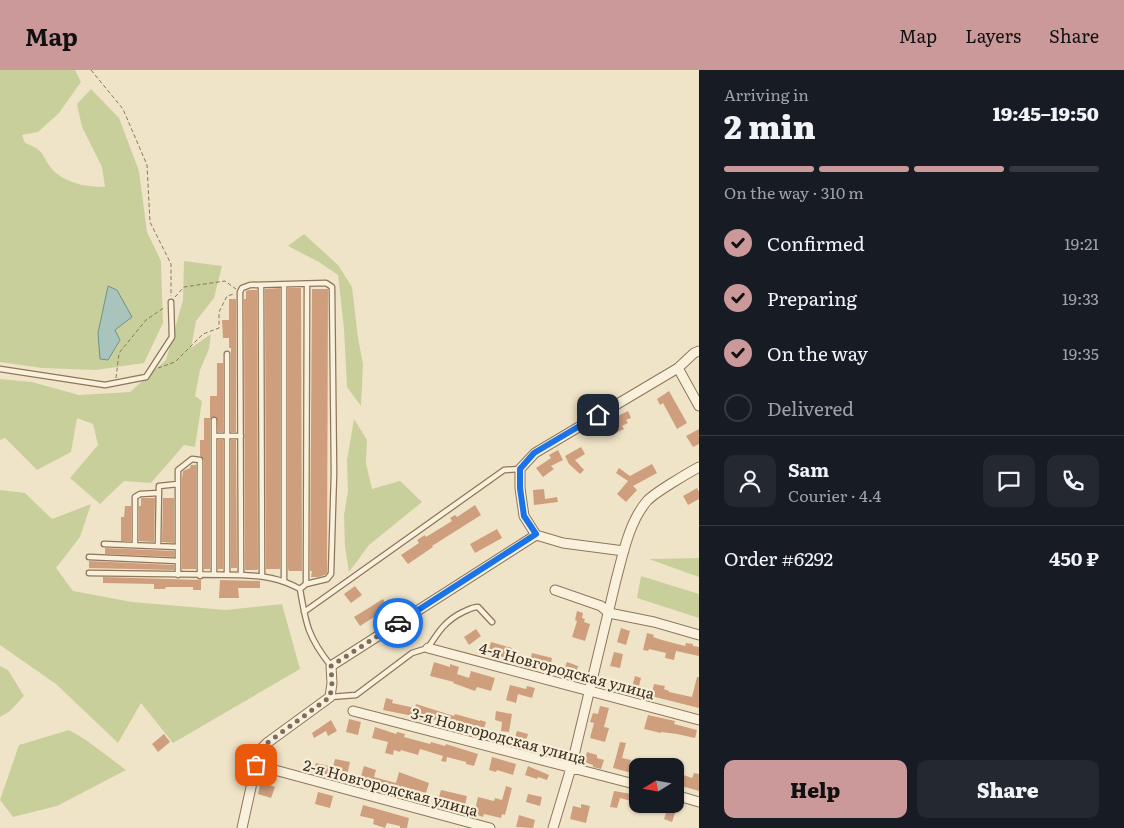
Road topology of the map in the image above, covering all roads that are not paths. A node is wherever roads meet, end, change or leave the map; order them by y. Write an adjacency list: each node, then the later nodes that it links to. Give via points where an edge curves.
1 (307, 284): 2 (lane); 34 (lane); 34 (lane, via 326,283 332,287 334,474 331,574 327,579)
2 (284, 285): 3 (lane); 33 (lane)
3 (261, 286): 13 (lane, via 242,288 240,292); 32 (lane)
4 (171, 302): 8 (lane, via 172,337 146,377 105,385)
5 (699, 351): 7 (street)
6 (227, 354): 12 (lane)
7 (678, 368): 9 (street); 15 (street, via 534,453)
8 (0, 369)
9 (699, 406)
10 (214, 420): 11 (lane)
11 (214, 436): 12 (lane); 28 (lane)
12 (226, 436): 13 (lane); 29 (lane)
13 (240, 436): 30 (lane)
14 (699, 467): 23 (street, via 648,500 635,521)
15 (520, 469): 18 (street, via 524,516); 37 (lane, via 504,470)
16 (178, 484): 17 (lane, via 159,486); 22 (lane); 31 (lane, via 178,470 192,459 200,460)
17 (159, 493): 20 (lane, via 135,497); 21 (lane)
18 (536, 534): 23 (street, via 563,543); 42 (street)
19 (104, 544): 20 (lane)
20 (135, 545): 21 (lane)
21 (158, 546): 22 (lane)
22 (178, 547): 25 (lane)
23 (624, 551): 38 (street)
24 (90, 557): 25 (lane)
25 (178, 561): 27 (lane)
26 (89, 574): 27 (lane)
27 (178, 575): 31 (lane)
28 (214, 575): 29 (lane); 31 (lane)
29 (227, 575): 30 (lane)
30 (241, 575): 32 (lane)
31 (200, 576)
32 (262, 576): 33 (lane)
33 (284, 581): 35 (lane)
34 (306, 584): 35 (lane)
35 (300, 590): 37 (lane)
36 (555, 590): 38 (street, via 601,606)
37 (304, 612): 42 (lane, via 316,648)
38 (609, 612): 40 (street); 43 (street)
39 (492, 622): 41 (lane, via 481,609 472,608 451,618)
40 (699, 635)
41 (428, 648): 43 (street, 4-я Новгородская улица); 44 (lane, via 412,654 356,694)
42 (331, 666): 44 (street)
43 (588, 690): 46 (street, 4-я Новгородская улица); 48 (street)
44 (330, 697): 47 (street, via 267,743 259,751)
45 (353, 711): 48 (street, 3-я Новгородская улица)
46 (699, 720)
47 (256, 765): 52 (street); 53 (street, 2-я Новгородская улица)
48 (571, 768): 49 (street, 3-я Новгородская улица); 54 (street)
49 (629, 783)
50 (684, 798): 51 (street)
51 (699, 802)
52 (242, 828)
53 (490, 828)
54 (553, 828)

